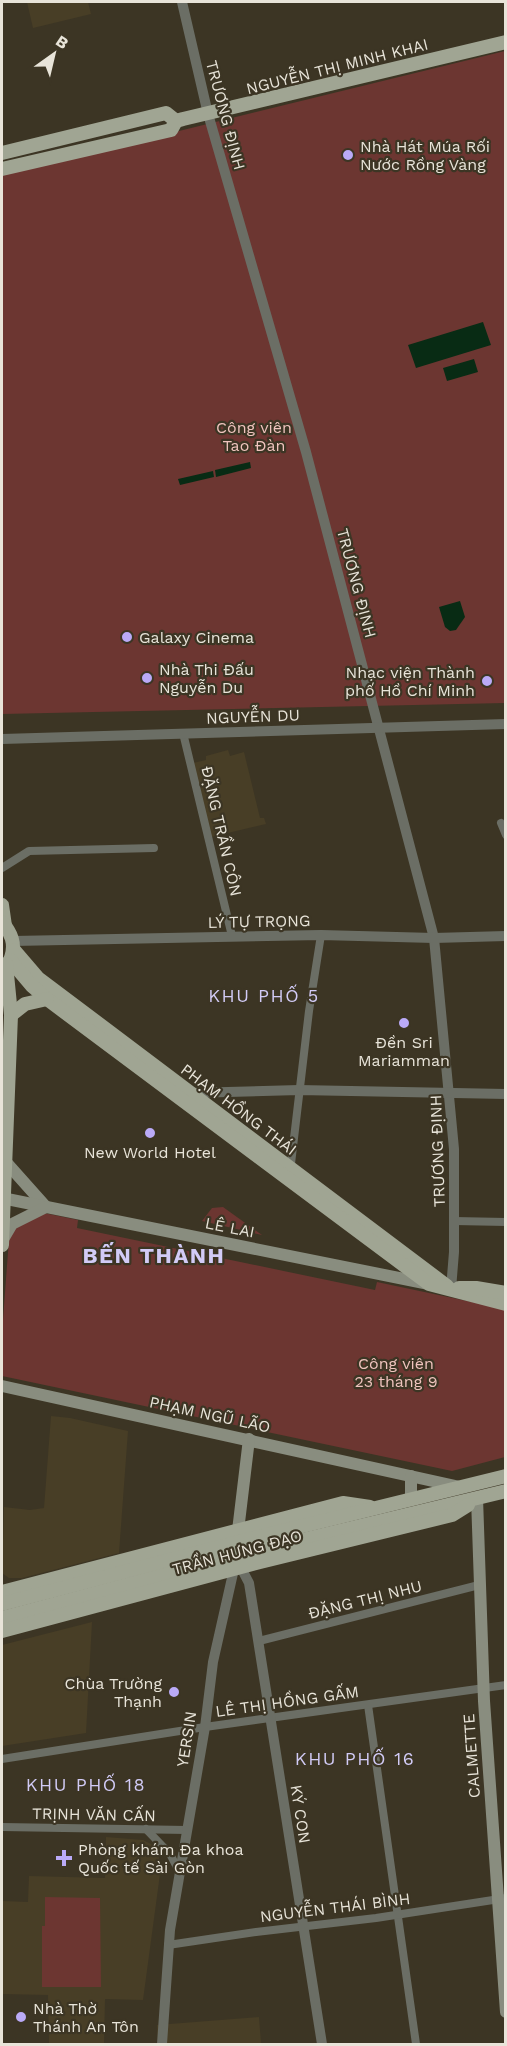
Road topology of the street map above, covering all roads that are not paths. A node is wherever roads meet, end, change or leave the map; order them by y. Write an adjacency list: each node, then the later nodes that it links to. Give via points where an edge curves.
1 (182, 2): 3 (street, TRƯƠNG ĐỊNH)
2 (506, 42): 3 (main road, NGUYỄN THỊ MINH KHAI)
3 (207, 114): 4 (main road, NGUYỄN THỊ MINH KHAI); 8 (street, TRƯƠNG ĐỊNH, via 306,452)
4 (176, 121): 5 (main road, NGUYỄN THỊ MINH KHAI, via 166,113); 6 (main road, NGUYỄN THỊ MINH KHAI, via 171,130)
5 (2, 153)
6 (2, 169)
7 (506, 724): 8 (street, NGUYỄN DU)
8 (380, 727): 9 (street, NGUYỄN DU); 20 (street, TRƯƠNG ĐỊNH)
9 (183, 733): 10 (street, NGUYỄN DU); 18 (street, ĐẶNG TRẦN CÔN)
10 (2, 739)
11 (501, 823): 12 (street)
12 (506, 835)
13 (154, 848): 14 (street, via 29,851)
14 (2, 868)
15 (2, 905): 16 (main road)
16 (3, 924): 21 (main road)
17 (321, 935): 18 (street, LÝ TỰ TRỌNG); 20 (street, LÝ TỰ TRỌNG); 24 (street)
18 (232, 936): 21 (street, LÝ TỰ TRỌNG)
19 (506, 936): 20 (street, LÝ TỰ TRỌNG)
20 (434, 938): 26 (street, TRƯƠNG ĐỊNH)
21 (9, 956): 22 (main road, PHẠM HỒNG THÁI); 23 (main road); 25 (main road, PHẠM HỒNG THÁI)
22 (47, 999): 23 (main road, via 25,1004); 29 (main road, PHẠM HỒNG THÁI)
23 (11, 1015): 28 (main road)
24 (299, 1090): 25 (street); 26 (street); 29 (street)
25 (190, 1093): 29 (main road, PHẠM HỒNG THÁI)
26 (450, 1093): 27 (street); 32 (street, TRƯƠNG ĐỊNH)
27 (506, 1094)
28 (5, 1161): 30 (main road); 31 (main road)
29 (289, 1174): 35 (main road, PHẠM HỒNG THÁI); 36 (main road, PHẠM HỒNG THÁI)
30 (2, 1198): 31 (main road, LÊ LAI); 34 (main road)
31 (46, 1206): 34 (main road, via 12,1224); 35 (main road, LÊ LAI)
32 (454, 1221): 33 (street); 36 (street, TRƯƠNG ĐỊNH)
33 (506, 1222)
34 (2, 1243)
35 (429, 1284): 36 (main road, LÊ LAI)
36 (451, 1289): 37 (main road, LÊ LAI); 38 (main road, LÊ LAI)
37 (506, 1293)
38 (506, 1304)
39 (2, 1386): 40 (main road, PHẠM NGŨ LÃO)
40 (249, 1439): 41 (main road, PHẠM NGŨ LÃO); 47 (main road, YERSIN)
41 (411, 1476): 43 (main road, PHẠM NGŨ LÃO); 46 (main road)
42 (506, 1476): 43 (main road, TRẦN HƯNG ĐẠO)
43 (460, 1487): 46 (main road, TRẦN HƯNG ĐẠO)
44 (506, 1491): 45 (main road, TRẦN HƯNG ĐẠO)
45 (477, 1498): 47 (main road, TRẦN HƯNG ĐẠO); 49 (main road, CALMETTE)
46 (411, 1499): 47 (main road, TRẦN HƯNG ĐẠO, via 375,1508 343,1503)
47 (237, 1553): 48 (main road, TRẦN HƯNG ĐẠO); 48 (main road, TRẦN HƯNG ĐẠO); 56 (street, KÝ CON, via 249,1583); 61 (street, YERSIN, via 213,1662)
48 (172, 1566): 50 (main road, TRẦN HƯNG ĐẠO); 50 (main road, TRẦN HƯNG ĐẠO)
49 (479, 1585): 56 (street, ÐẶNG THỊ NHU); 58 (main road, CALMETTE)
50 (85, 1589): 52 (main road, TRẦN HƯNG ĐẠO); 52 (main road, TRẦN HƯNG ĐẠO)
51 (2, 1592): 52 (main road, TRẦN HƯNG ĐẠO)
52 (35, 1602): 53 (main road, TRẦN HƯNG ĐẠO); 54 (main road, TRẦN HƯNG ĐẠO); 55 (main road, TRẦN HƯNG ĐẠO)
53 (2, 1604)
54 (2, 1618)
55 (2, 1631)
56 (259, 1641): 60 (street, KÝ CON)
57 (506, 1684): 58 (street, LÊ THỊ HỒNG GẤM)
58 (484, 1688): 59 (street, LÊ THỊ HỒNG GẤM); 67 (main road, CALMETTE)
59 (368, 1705): 60 (street, LÊ THỊ HỒNG GẤM); 68 (street)
60 (270, 1719): 61 (street, LÊ THỊ HỒNG GẤM); 69 (street, KÝ CON)
61 (205, 1727): 62 (street, LÊ THỊ HỒNG GẤM); 65 (street, YERSIN)
62 (2, 1759)
63 (2, 1827): 64 (street, TRỊNH VĂN CẤN)
64 (146, 1829): 65 (street, TRỊNH VĂN CẤN); 66 (street, via 170,1854)
65 (187, 1830): 66 (street, YERSIN)
66 (180, 1873): 70 (street, YERSIN)
67 (501, 1898): 68 (street, NGUYỄN THÁI BÌNH); 71 (main road, CALMETTE)
68 (397, 1915): 69 (street, NGUYỄN THÁI BÌNH); 74 (street)
69 (303, 1927): 70 (street, NGUYỄN THÁI BÌNH); 73 (street, KÝ CON)
70 (168, 1945): 72 (street, YERSIN)
71 (506, 2012)
72 (162, 2044)
73 (322, 2044)
74 (416, 2044)

